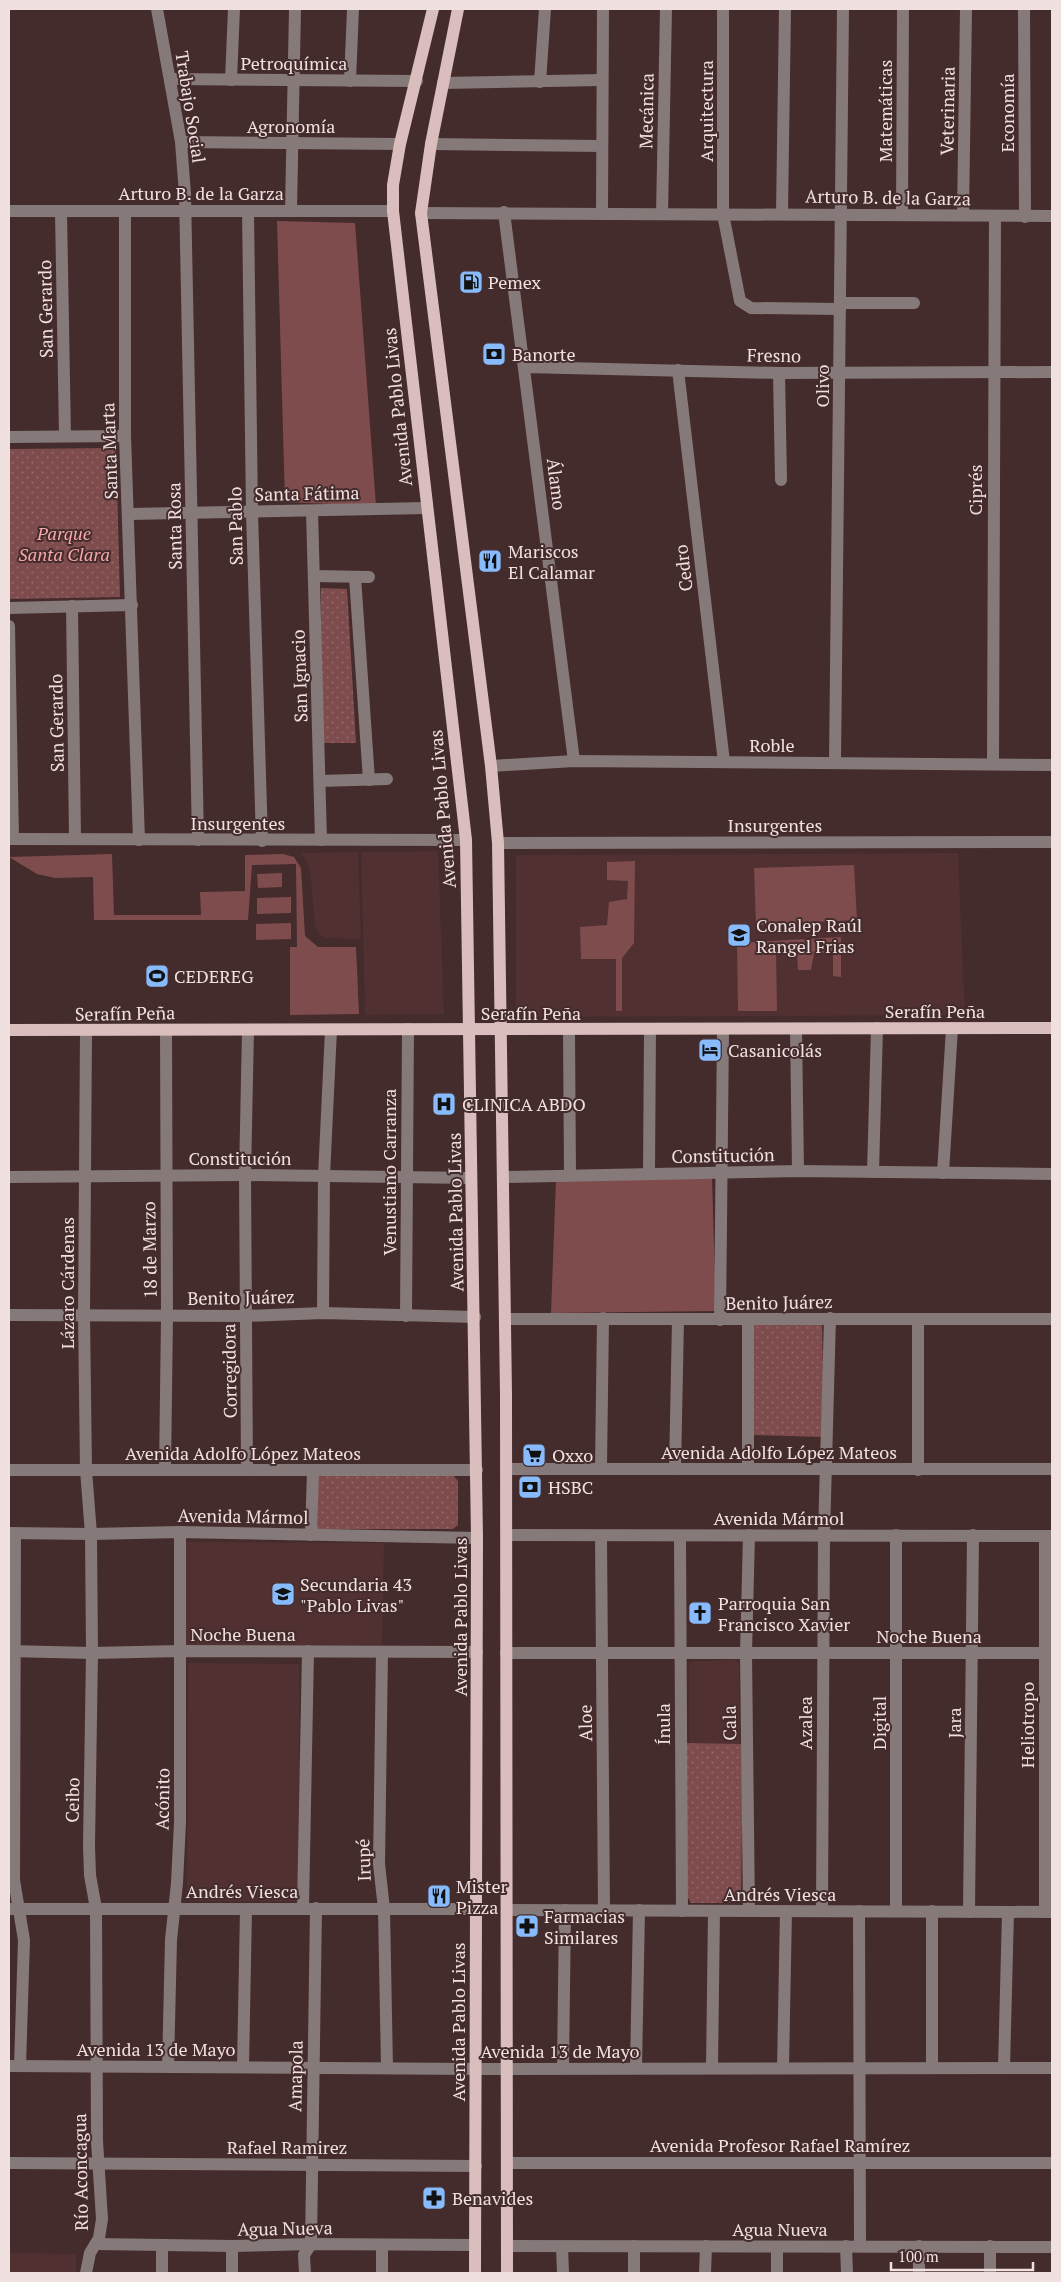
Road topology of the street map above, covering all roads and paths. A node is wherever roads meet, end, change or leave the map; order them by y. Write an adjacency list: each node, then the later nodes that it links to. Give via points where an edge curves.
1 (157, 9): 16 (street, Trabajo Social)
2 (234, 9): 17 (street)
3 (295, 9): 18 (street)
4 (352, 9): 21 (street)
5 (433, 9): 19 (main road, Avenida Pablo Livas)
6 (458, 9): 23 (main road)
7 (545, 9): 22 (street)
8 (602, 9): 20 (street)
9 (666, 9): 40 (street, Mecánica)
10 (723, 9): 41 (street, Arquitectura)
11 (785, 9): 39 (street)
12 (843, 9): 42 (street, Olivo)
13 (903, 9): 43 (street, Matemáticas)
14 (966, 9): 44 (street, Veterinaria)
15 (1024, 9): 47 (street, Economía)
16 (170, 79): 17 (street, Petroquímica); 24 (street, Trabajo Social)
17 (231, 80): 18 (street, Petroquímica)
18 (294, 80): 21 (street, Petroquímica); 25 (street)
19 (417, 80): 21 (street, Petroquímica); 26 (main road, Avenida Pablo Livas)
20 (601, 80): 22 (street); 28 (street)
21 (350, 81)
22 (540, 82): 23 (street)
23 (443, 83): 27 (main road)
24 (181, 142): 25 (street, Agronomía); 32 (street, Trabajo Social)
25 (292, 143): 26 (street, Agronomía); 29 (street)
26 (400, 144): 35 (main road, Avenida Pablo Livas, via 393,185)
27 (431, 144): 28 (street); 37 (main road)
28 (602, 146): 38 (street)
29 (291, 210): 33 (street, Arturo B. de la Garza); 35 (street, Arturo B. de la Garza)
30 (9, 211): 34 (street, Arturo B. de la Garza)
31 (126, 211): 32 (street, Arturo B. de la Garza); 34 (street, Arturo B. de la Garza); 57 (street, Santa Marta)
32 (186, 211): 33 (street, Arturo B. de la Garza); 64 (street, Santa Rosa)
33 (248, 211): 62 (street, San Pablo)
34 (60, 212): 56 (street, San Gerardo)
35 (393, 212): 60 (main road, Avenida Pablo Livas)
36 (504, 212): 37 (street, Arturo B. de la Garza); 38 (street, Arturo B. de la Garza); 50 (street, Álamo)
37 (421, 213): 77 (main road)
38 (602, 213): 40 (street, Arturo B. de la Garza)
39 (782, 213): 41 (street, Arturo B. de la Garza); 42 (street, Arturo B. de la Garza)
40 (662, 214): 41 (street, Arturo B. de la Garza)
41 (723, 214): 49 (street, via 738,295 743,304 751,308)
42 (842, 214): 43 (street, Arturo B. de la Garza); 49 (street, Olivo)
43 (902, 214): 44 (street, Arturo B. de la Garza)
44 (963, 215): 45 (street, Arturo B. de la Garza)
45 (995, 216): 47 (street, Arturo B. de la Garza); 52 (street, Ciprés)
46 (1052, 216): 47 (street, Arturo B. de la Garza)
47 (1025, 217)
48 (914, 303): 49 (street)
49 (840, 306): 55 (street, Olivo)
50 (524, 367): 51 (street, Fresno); 72 (street, Álamo)
51 (678, 370): 54 (street, Fresno); 73 (street, Cedro)
52 (993, 372): 53 (street, Fresno); 55 (street, Fresno); 75 (street, Ciprés)
53 (1052, 372)
54 (779, 373): 55 (street, Fresno); 59 (street)
55 (840, 373): 74 (street, Olivo)
56 (65, 436): 57 (street); 58 (street)
57 (125, 436): 63 (street, Santa Marta)
58 (9, 437)
59 (781, 480)
60 (426, 508): 61 (street, Santa Fátima); 86 (main road, Avenida Pablo Livas)
61 (312, 511): 62 (street, Santa Fátima); 65 (street, San Ignacio)
62 (252, 512): 64 (street, Santa Fátima); 87 (street, San Pablo)
63 (129, 514): 64 (street, Santa Fátima); 68 (street, Santa Marta)
64 (192, 514): 84 (street, Santa Rosa)
65 (314, 576): 66 (street); 79 (street, San Ignacio)
66 (354, 577): 67 (street); 80 (street)
67 (369, 577)
68 (132, 605): 69 (street); 83 (street, Santa Marta)
69 (72, 606): 70 (street); 81 (street, San Gerardo)
70 (9, 608)
71 (9, 626): 82 (street)
72 (574, 761): 73 (street, Roble); 77 (street, Roble)
73 (724, 762): 74 (street, Roble)
74 (836, 763): 75 (street, Roble)
75 (992, 764): 76 (street, Roble)
76 (1052, 765)
77 (491, 766): 89 (main road)
78 (387, 779): 80 (street)
79 (320, 780): 80 (street); 85 (street, San Ignacio)
80 (369, 780)
81 (75, 838): 82 (street, Insurgentes); 83 (street, Insurgentes)
82 (11, 839)
83 (139, 840): 84 (street, Insurgentes)
84 (198, 840): 87 (street, Insurgentes)
85 (321, 840): 86 (street, Insurgentes); 87 (street, Insurgentes)
86 (466, 840): 99 (main road, Avenida Pablo Livas)
87 (262, 841)
88 (1052, 842): 89 (street, Insurgentes)
89 (498, 843): 100 (main road)
90 (796, 1028): 91 (main road, Serafín Peña); 103 (main road, Serafín Peña); 105 (street)
91 (877, 1028): 92 (main road, Serafín Peña); 106 (street)
92 (952, 1028): 93 (main road, Serafín Peña); 109 (street)
93 (1052, 1028)
94 (408, 1029): 98 (main road, Serafín Peña); 99 (main road, Serafín Peña); 117 (street, Venustiano Carranza)
95 (9, 1030): 104 (main road, Serafín Peña)
96 (166, 1030): 97 (main road, Serafín Peña); 104 (main road, Serafín Peña); 114 (street, 18 de Marzo)
97 (248, 1030): 98 (main road, Serafín Peña); 111 (street, Corregidora)
98 (330, 1030): 115 (street)
99 (470, 1030): 100 (main road, Serafín Peña); 119 (main road, Avenida Pablo Livas)
100 (501, 1030): 101 (main road, Serafín Peña); 118 (main road)
101 (569, 1030): 102 (main road, Serafín Peña); 112 (street)
102 (650, 1030): 103 (main road, Serafín Peña); 107 (street)
103 (723, 1030): 108 (street)
104 (86, 1031): 113 (street, Lázaro Cárdenas)
105 (798, 1171): 106 (street, Constitución); 108 (street, Constitución)
106 (873, 1172): 109 (street, Constitución)
107 (649, 1173): 108 (street, Constitución); 112 (street, Constitución)
108 (722, 1173): 133 (street)
109 (943, 1173): 110 (street, Constitución)
110 (1052, 1174)
111 (245, 1175): 114 (street, Constitución); 115 (street, Constitución); 124 (street, Corregidora)
112 (570, 1175): 118 (street, Constitución)
113 (83, 1176): 114 (street, Constitución); 116 (street, Constitución); 122 (street, Lázaro Cárdenas)
114 (166, 1176): 123 (street, 18 de Marzo)
115 (324, 1176): 117 (street, Constitución); 120 (street)
116 (9, 1177)
117 (406, 1177): 119 (street, Constitución); 125 (street, Venustiano Carranza)
118 (503, 1177): 129 (main road)
119 (471, 1178): 126 (main road, Avenida Pablo Livas)
120 (323, 1313): 124 (street, Benito Juárez); 125 (street, Benito Juárez)
121 (9, 1315): 122 (street, Benito Juárez)
122 (84, 1315): 123 (street, Benito Juárez); 142 (street, Lázaro Cárdenas)
123 (167, 1316): 124 (street, Benito Juárez); 143 (street, 18 de Marzo)
124 (246, 1316): 144 (street, Corregidora)
125 (406, 1316): 126 (street, Benito Juárez)
126 (475, 1317): 145 (main road, Avenida Pablo Livas)
127 (603, 1318): 129 (street, Benito Juárez); 132 (street, Benito Juárez); 135 (street)
128 (830, 1318): 130 (street, Benito Juárez); 134 (street, Benito Juárez); 136 (street, Azalea)
129 (506, 1319): 137 (main road)
130 (748, 1319): 133 (street, Benito Juárez); 139 (street)
131 (1052, 1319): 134 (street, Benito Juárez)
132 (678, 1320): 133 (street, Benito Juárez); 138 (street)
133 (720, 1320)
134 (918, 1320): 146 (street)
135 (601, 1468): 137 (street, Avenida Adolfo López Mateos); 138 (street, Avenida Adolfo López Mateos)
136 (826, 1468): 139 (street, Avenida Adolfo López Mateos); 146 (street, Avenida Adolfo López Mateos); 154 (street, Azalea)
137 (506, 1469): 152 (main road)
138 (675, 1469): 139 (street, Avenida Adolfo López Mateos)
139 (748, 1469)
140 (1052, 1469): 146 (street, Avenida Adolfo López Mateos)
141 (9, 1470): 142 (street, Avenida Adolfo López Mateos)
142 (86, 1470): 143 (street, Avenida Adolfo López Mateos); 150 (street, Lázaro Cárdenas)
143 (165, 1470): 144 (street, Avenida Adolfo López Mateos)
144 (248, 1470): 147 (street, Avenida Adolfo López Mateos)
145 (477, 1470): 147 (street, Avenida Adolfo López Mateos); 160 (main road, Avenida Pablo Livas)
146 (918, 1470)
147 (313, 1471): 151 (street)
148 (180, 1532): 150 (street, Avenida Mármol); 151 (street, Avenida Mármol); 162 (street, Acónito)
149 (12, 1533): 150 (street, Avenida Mármol); 161 (street)
150 (91, 1534): 166 (street, Ceibo)
151 (311, 1535): 160 (street, Avenida Mármol)
152 (507, 1535): 157 (street, Avenida Mármol); 167 (main road)
153 (749, 1535): 154 (street, Avenida Mármol); 159 (street, Avenida Mármol); 170 (street, Cala)
154 (824, 1535): 155 (street, Avenida Mármol); 173 (street, Azalea)
155 (896, 1535): 156 (street, Avenida Mármol); 171 (street, Digital)
156 (973, 1535): 158 (street, Avenida Mármol); 172 (street, Jara)
157 (601, 1536): 159 (street, Avenida Mármol); 168 (street, Aloe)
158 (1049, 1536): 174 (street, Heliotropo)
159 (680, 1537): 169 (street, Ínula)
160 (477, 1538): 165 (main road, Avenida Pablo Livas)
161 (12, 1651): 166 (street, Noche Buena); 178 (street)
162 (181, 1651): 163 (street, Noche Buena); 166 (street, Noche Buena); 175 (street, Acónito, via 180,1822)
163 (308, 1651): 164 (street, Noche Buena); 176 (street)
164 (382, 1652): 165 (street, Noche Buena); 181 (street, Irupé, via 379,1841)
165 (477, 1652): 182 (main road, Avenida Pablo Livas)
166 (92, 1653): 179 (street, Ceibo, via 89,1846)
167 (506, 1653): 168 (street, Noche Buena); 183 (main road)
168 (602, 1653): 169 (street, Noche Buena); 185 (street, Aloe)
169 (680, 1653): 170 (street, Noche Buena); 187 (street, Ínula)
170 (746, 1653): 173 (street, Noche Buena); 189 (street, Cala)
171 (897, 1653): 172 (street, Noche Buena); 173 (street, Noche Buena); 193 (street, Digital)
172 (972, 1653): 174 (street, Noche Buena); 195 (street, Jara)
173 (822, 1654): 191 (street, Azalea)
174 (1048, 1654): 197 (street, Heliotropo)
175 (174, 1908): 179 (street, Andrés Viesca); 180 (street, Andrés Viesca); 201 (street, Acónito)
176 (302, 1908): 177 (street, Andrés Viesca); 180 (street, Andrés Viesca)
177 (316, 1908): 181 (street, Andrés Viesca); 199 (street, Amapola)
178 (14, 1909): 179 (street, Andrés Viesca); 198 (street, via 24,1940)
179 (96, 1909): 200 (street, Ceibo)
180 (246, 1909): 202 (street)
181 (384, 1909): 182 (street, Andrés Viesca); 203 (street, Irupé)
182 (476, 1909): 213 (main road, Avenida Pablo Livas)
183 (507, 1910): 184 (street, Andrés Viesca); 204 (main road)
184 (565, 1910): 185 (street, Andrés Viesca); 205 (street)
185 (604, 1910): 186 (street, Andrés Viesca)
186 (639, 1910): 187 (street, Andrés Viesca); 206 (street)
187 (682, 1911): 188 (street, Andrés Viesca)
188 (714, 1911): 189 (street, Andrés Viesca); 207 (street)
189 (749, 1911): 190 (street, Andrés Viesca)
190 (786, 1911): 191 (street, Andrés Viesca); 208 (street)
191 (822, 1911): 192 (street, Andrés Viesca)
192 (859, 1911): 193 (street, Andrés Viesca); 209 (street)
193 (896, 1911): 194 (street, Andrés Viesca)
194 (932, 1912): 195 (street, Andrés Viesca); 210 (street)
195 (969, 1912): 196 (street, Andrés Viesca)
196 (1008, 1912): 197 (street, Andrés Viesca); 211 (street)
197 (1049, 1912)
198 (15, 2066): 200 (street, Avenida 13 de Mayo)
199 (312, 2066): 202 (street, Avenida 13 de Mayo); 203 (street, Avenida 13 de Mayo); 219 (street, Amapola)
200 (97, 2067): 201 (street, Avenida 13 de Mayo); 215 (street, Río Aconcagua)
201 (168, 2067): 202 (street, Avenida 13 de Mayo)
202 (243, 2067)
203 (387, 2068): 213 (street, Avenida 13 de Mayo)
204 (508, 2068): 205 (street, Avenida 13 de Mayo); 213 (street, Avenida 13 de Mayo); 216 (main road)
205 (564, 2068): 206 (street, Avenida 13 de Mayo)
206 (636, 2068): 207 (street, Avenida 13 de Mayo)
207 (712, 2068): 208 (street, Avenida 13 de Mayo)
208 (783, 2068): 209 (street, Avenida 13 de Mayo)
209 (859, 2068): 210 (street, Avenida 13 de Mayo); 217 (street)
210 (932, 2068): 211 (street, Avenida 13 de Mayo)
211 (1004, 2068): 212 (street, Avenida 13 de Mayo)
212 (1052, 2068)
213 (476, 2069): 220 (main road, Avenida Pablo Livas)
214 (9, 2163): 215 (street)
215 (98, 2163): 219 (street, Rafael Ramirez); 221 (street, Río Aconcagua, via 102,2219)
216 (507, 2163): 217 (street, Avenida Profesor Rafael Ramírez); 227 (main road)
217 (859, 2163): 218 (street, Avenida Profesor Rafael Ramírez); 232 (street)
218 (1052, 2163)
219 (312, 2164): 220 (street, Rafael Ramirez); 222 (street, Amapola)
220 (476, 2166): 225 (main road, Avenida Pablo Livas)
221 (96, 2244): 223 (street, Agua Nueva); 237 (street, Río Aconcagua, via 90,2252)
222 (311, 2244): 224 (street, Agua Nueva); 226 (street, Agua Nueva); 240 (street, Amapola, via 304,2255)
223 (162, 2245): 226 (street, Agua Nueva); 238 (street)
224 (382, 2245): 225 (street, Agua Nueva); 241 (street)
225 (475, 2245): 242 (main road, Avenida Pablo Livas)
226 (232, 2246): 239 (street)
227 (507, 2246): 228 (street, Agua Nueva); 243 (main road)
228 (562, 2246): 229 (street, Agua Nueva); 244 (street)
229 (634, 2246): 230 (street, Agua Nueva); 245 (street)
230 (706, 2246): 235 (street, Agua Nueva); 246 (street)
231 (846, 2246): 232 (street, Agua Nueva); 235 (street, Agua Nueva); 248 (street)
232 (860, 2246): 233 (street, Agua Nueva)
233 (919, 2246): 234 (street, Agua Nueva); 249 (street)
234 (990, 2246): 236 (street, Agua Nueva); 250 (street)
235 (778, 2247): 247 (street)
236 (1052, 2247)
237 (86, 2273)
238 (162, 2273)
239 (232, 2273)
240 (305, 2273)
241 (382, 2273)
242 (475, 2273)
243 (507, 2273)
244 (563, 2273)
245 (634, 2273)
246 (706, 2273)
247 (777, 2273)
248 (847, 2273)
249 (919, 2273)
250 (990, 2273)

